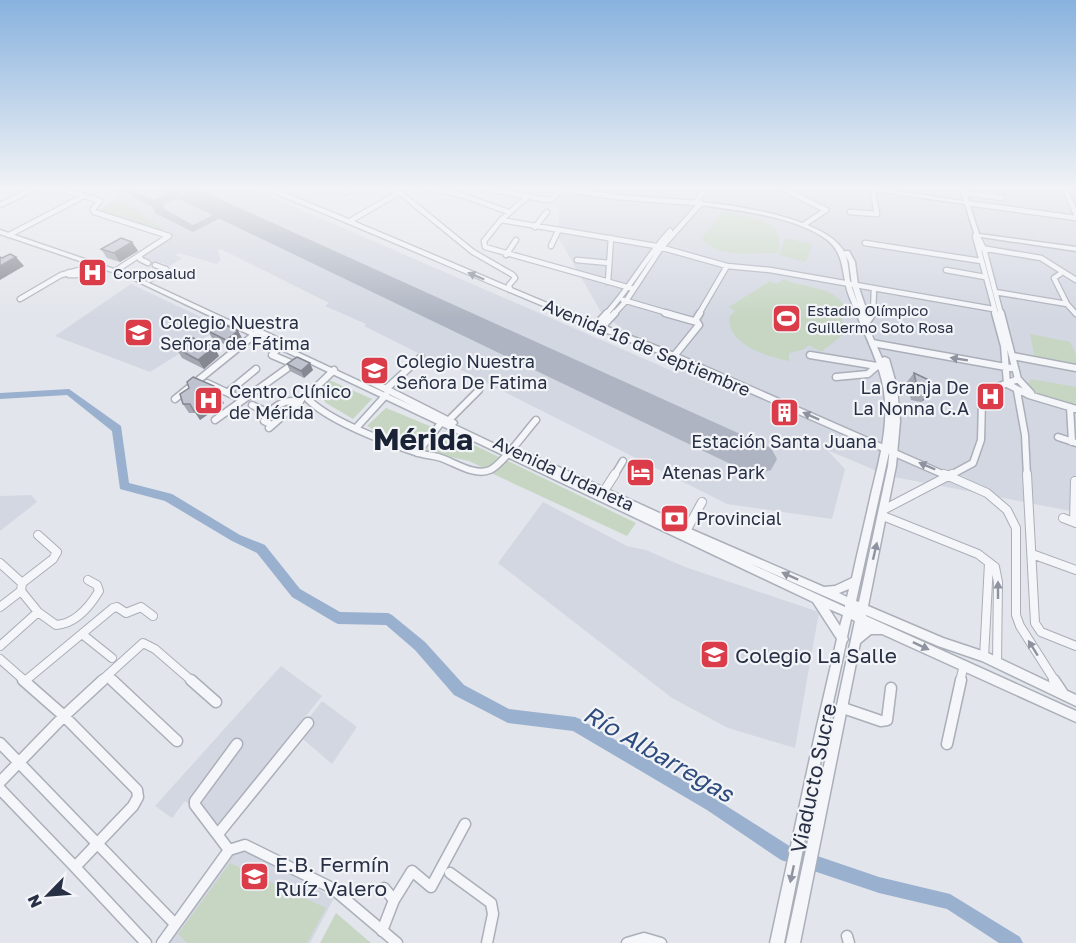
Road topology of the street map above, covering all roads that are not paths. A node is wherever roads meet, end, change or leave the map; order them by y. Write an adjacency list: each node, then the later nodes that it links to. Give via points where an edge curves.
1 (4, 231): 12 (street, Avenida Urdaneta)
2 (15, 231): 12 (street)
3 (148, 231): 22 (street, via 169,238)
4 (373, 231): 40 (street, Avenida 16 de Septiembre, one-way to 4)
5 (447, 231): 40 (street, via 513,275)
6 (493, 231): 21 (street, via 483,245)
7 (558, 231): 14 (street); 17 (street)
8 (673, 231): 18 (street)
9 (815, 231): 37 (street, via 836,244 845,258)
10 (822, 231): 37 (street, via 842,244 852,262)
11 (976, 231): 13 (street)
12 (11, 233): 26 (street, Avenida Urdaneta); 30 (street, Avenida Urdaneta)
13 (977, 235): 19 (street); 20 (street)
14 (611, 238): 18 (street); 27 (street)
15 (516, 240): 21 (street)
16 (865, 243): 24 (street)
17 (551, 246)
18 (658, 247): 29 (street); 39 (street)
19 (981, 248): 24 (street); 34 (street, via 1041,258); 41 (street)
20 (1076, 249)
21 (506, 255): 36 (street)
22 (140, 256): 25 (street); 30 (street)
23 (577, 260): 27 (street)
24 (981, 261): 33 (street)
25 (148, 262)
26 (94, 263): 30 (street, Avenida Urdaneta); 42 (street, via 78,275 71,276 69,272)
27 (609, 263): 36 (street)
28 (154, 265): 35 (street, via 166,269)
29 (727, 266): 37 (street); 47 (street)
30 (118, 269): 35 (street, Avenida Urdaneta); 50 (street, Avenida Urdaneta)
31 (946, 270): 33 (street)
32 (1060, 274): 44 (street, via 1054,278)
33 (985, 277): 45 (street)
34 (1076, 279)
35 (149, 280): 72 (street, Avenida Urdaneta)
36 (608, 282): 39 (street)
37 (851, 285): 38 (street); 48 (street); 51 (street)
38 (874, 288): 45 (street); 48 (street, via 873,314)
39 (631, 289): 43 (street)
40 (510, 290): 49 (street, Avenida 16 de Septiembre)
41 (995, 292): 44 (street); 56 (street)
42 (21, 299)
43 (623, 301): 47 (street); 49 (street)
44 (1067, 304): 46 (street)
45 (993, 309): 60 (street)
46 (1076, 314)
47 (695, 321): 55 (street, via 699,325)
48 (867, 322): 51 (street)
49 (599, 326): 55 (street, Avenida 16 de Septiembre)
50 (254, 335): 52 (street, Avenida Urdaneta); 67 (street)
51 (875, 343): 59 (street); 60 (street, one-way to 51); 86 (street, via 890,369 893,387 896,421)
52 (280, 346): 54 (street, Avenida Urdaneta); 58 (street, via 272,355)
53 (810, 355): 59 (street)
54 (302, 356): 58 (street); 64 (street, Avenida Urdaneta)
55 (674, 356): 86 (street, Avenida 16 de Septiembre, one-way to 55)
56 (1013, 356): 61 (street); 63 (street)
57 (421, 357): 72 (street)
58 (293, 364): 75 (street)
59 (880, 367): 65 (street, via 868,374); 86 (street, via 888,387)
60 (1007, 367): 63 (street); 68 (street)
61 (1076, 368)
62 (256, 369): 71 (street)
63 (1017, 369): 66 (street)
64 (334, 370): 72 (street, Avenida Urdaneta); 76 (street)
65 (836, 377)
66 (1018, 379): 68 (street); 73 (street)
67 (199, 380): 71 (street); 74 (street)
68 (1007, 384): 70 (street); 90 (street, via 992,389 982,401 981,440 973,463)
69 (479, 390): 82 (street)
70 (1017, 391): 73 (street); 99 (street)
71 (228, 392): 75 (street)
72 (386, 392): 82 (street, Avenida Urdaneta); 83 (street)
73 (1031, 393): 78 (street)
74 (175, 399)
75 (243, 400): 80 (street)
76 (303, 400): 79 (street, via 286,400); 79 (street, via 270,427 264,421); 83 (street)
77 (252, 405): 79 (street)
78 (1073, 408): 85 (street)
79 (269, 414)
80 (215, 420)
81 (536, 420): 87 (street)
82 (445, 422): 87 (street, Avenida Urdaneta); 88 (street)
83 (356, 428): 88 (street)
84 (1058, 437): 85 (street)
85 (1074, 442)
86 (888, 450): 90 (street, Avenida 16 de Septiembre, one-way to 86); 94 (street, via 892,466); 104 (street)
87 (509, 451): 88 (street, via 485,472); 92 (street, Avenida Urdaneta); 106 (street, Avenida Urdaneta)
88 (417, 453)
89 (623, 461): 92 (street)
90 (950, 476): 94 (street); 126 (street, Avenida 16 de Septiembre, one-way to 90, via 1055,683 1016,615 1017,532 1013,519 991,495)
91 (1073, 480): 96 (street)
92 (604, 491): 97 (street, Avenida Urdaneta)
93 (702, 502): 97 (street)
94 (884, 513): 101 (street, via 978,554); 109 (street, one-way to 94)
95 (1063, 518): 96 (street)
96 (1075, 522)
97 (686, 531): 106 (street, Avenida Urdaneta, one-way to 97)
98 (38, 535): 105 (street, via 57,552)
99 (1032, 554): 102 (street); 117 (street, via 1035,623 1041,632)
100 (0, 563): 105 (street)
101 (989, 563): 118 (street); 121 (street, one-way to 101, via 998,582 995,567)
102 (1076, 570)
103 (88, 580): 110 (street, via 99,591 68,623 56,625)
104 (856, 581): 106 (street); 108 (street)
105 (21, 587): 107 (street); 110 (street)
106 (819, 594): 108 (street, Avenida Urdaneta); 114 (street)
107 (0, 607)
108 (850, 608): 109 (street, Avenida Urdaneta); 114 (street, Viaducto Sucre)
109 (862, 608): 112 (street); 112 (street, via 876,612); 115 (street, Viaducto Sucre)
110 (38, 612): 116 (street)
111 (153, 616): 113 (street, via 141,606 126,613 115,607)
112 (886, 624): 115 (street, via 869,629); 118 (street); 122 (street, one-way to 122)
113 (82, 634): 119 (street); 124 (street)
114 (843, 639): 128 (street, Viaducto Sucre)
115 (856, 640): 128 (street, Viaducto Sucre)
116 (0, 646)
117 (1076, 646)
118 (984, 657): 121 (street)
119 (112, 658)
120 (0, 659): 124 (street)
121 (997, 663): 126 (street)
122 (964, 665): 130 (street); 135 (street)
123 (108, 676): 127 (street, via 146,643); 129 (street); 132 (street)
124 (25, 681): 129 (street)
125 (891, 688): 128 (street, via 886,720)
126 (1071, 698)
127 (216, 702)
128 (836, 713): 155 (street, Viaducto Sucre, one-way to 155); 156 (street, Viaducto Sucre)
129 (64, 716): 136 (street); 141 (street, via 138,793 133,806)
130 (1076, 717)
131 (308, 723): 140 (street)
132 (177, 741)
133 (0, 743): 136 (street)
134 (237, 744): 140 (street, via 195,801)
135 (947, 744)
136 (21, 762): 137 (street); 141 (street)
137 (0, 782)
138 (0, 789): 143 (street)
139 (465, 824): 146 (street, via 431,887 411,871)
140 (218, 834): 142 (street)
141 (97, 843): 143 (street); 147 (street)
142 (229, 850): 147 (street); 148 (street, via 245,845 332,888)
143 (75, 867): 149 (street)
144 (450, 873): 152 (street, via 491,903 493,914)
145 (384, 888): 146 (street)
146 (394, 900): 148 (street)
147 (175, 924): 150 (street)
148 (382, 931): 151 (street)
149 (146, 943)
150 (162, 943)
151 (397, 943)
152 (487, 943)
153 (627, 943): 154 (street, via 649,937)
154 (661, 943)
155 (777, 943)
156 (793, 943)

